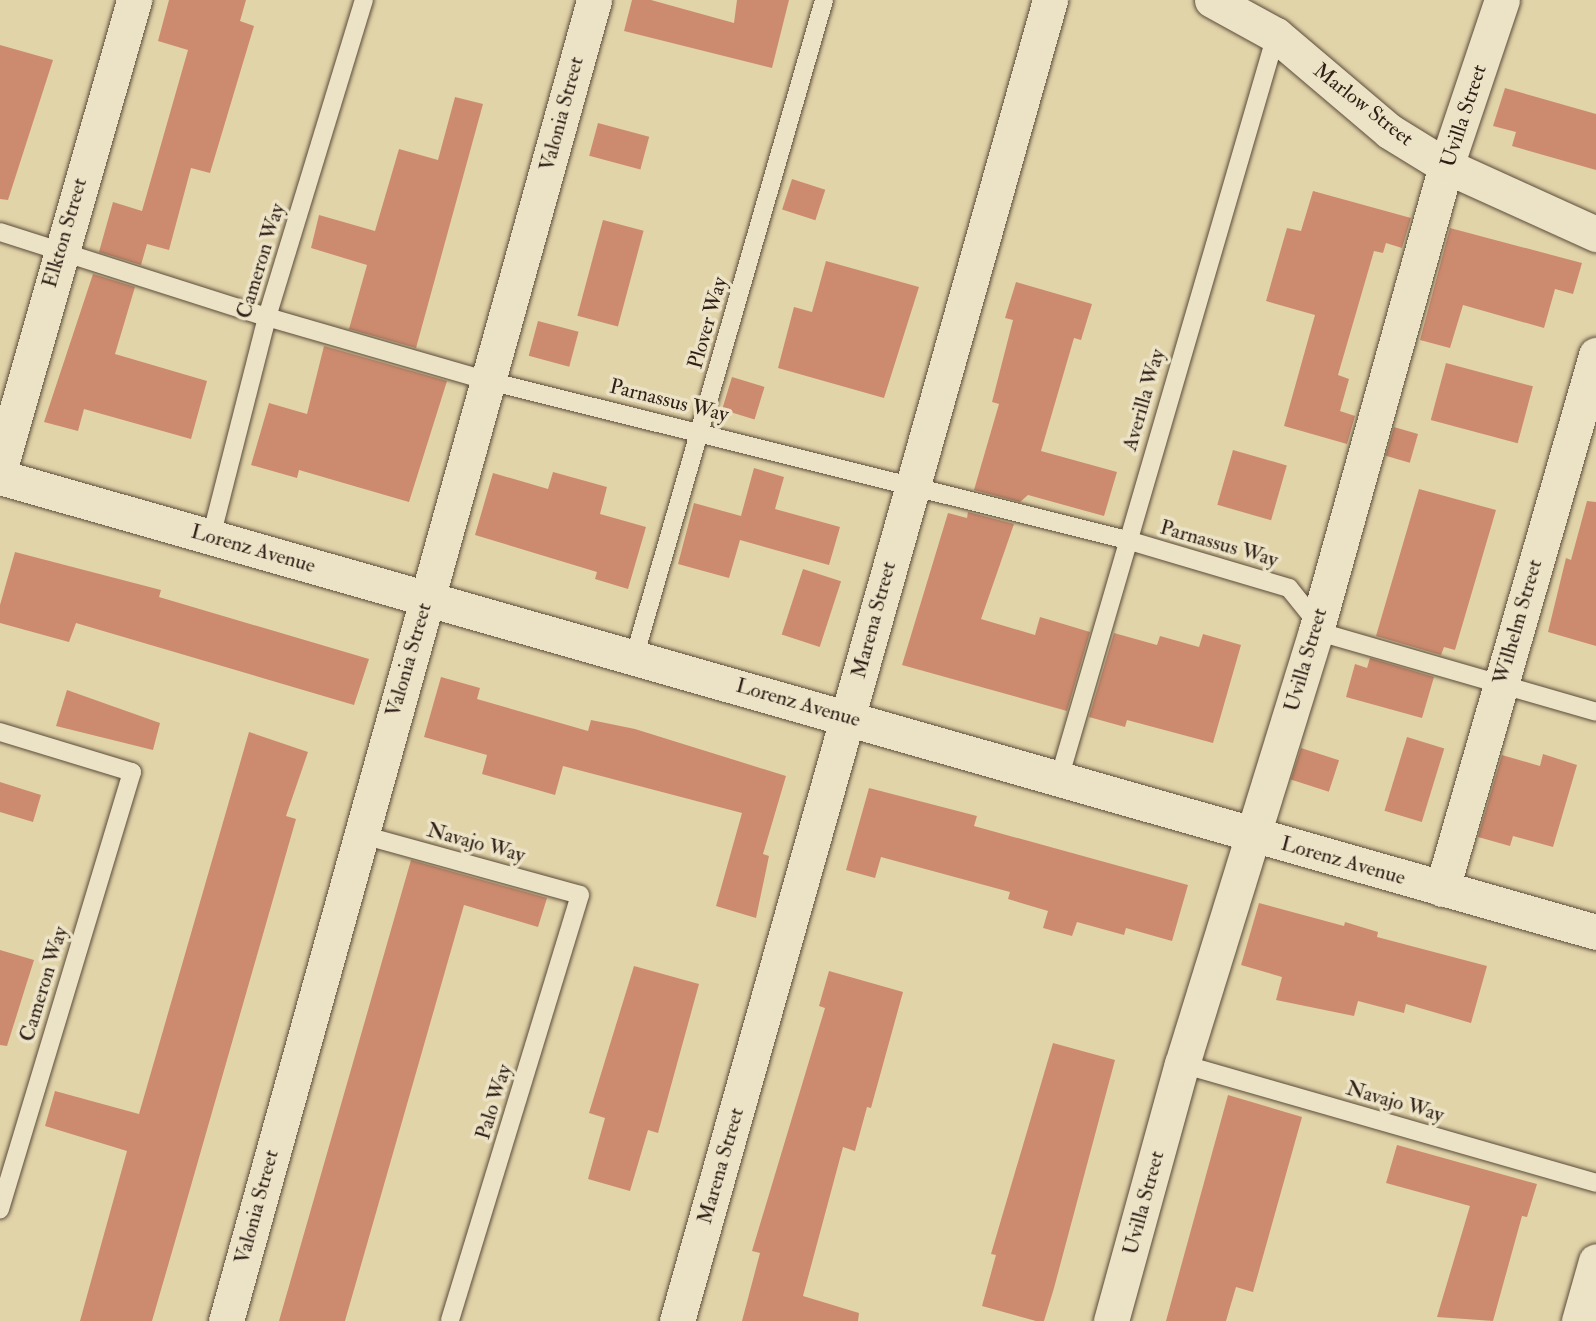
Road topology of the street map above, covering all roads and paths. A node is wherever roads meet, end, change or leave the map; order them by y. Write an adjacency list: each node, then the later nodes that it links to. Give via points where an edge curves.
1 (134, 0): 12 (street, Elkton Street)
2 (364, 0): 13 (lane, Cameron Way)
3 (594, 0): 15 (street, Valonia Street)
4 (824, 0): 16 (lane, Plover Way)
5 (1050, 0): 19 (street, Marena Street)
6 (1212, 0): 8 (street, Marlow Street)
7 (1502, 0): 9 (street, Uvilla Street)
8 (1276, 35): 9 (street, Marlow Street, via 1389,131); 21 (lane, Averilla Way)
9 (1446, 166): 11 (street, Marlow Street); 23 (street, Uvilla Street)
10 (0, 232): 12 (lane, Parnassus Way)
11 (1596, 234)
12 (60, 248): 13 (lane, Parnassus Way); 17 (street, Elkton Street)
13 (267, 317): 15 (lane, Parnassus Way); 20 (lane, Cameron Way)
14 (1596, 355): 25 (street, Wilhelm Street)
15 (489, 381): 16 (lane, Parnassus Way); 22 (street, Valonia Street)
16 (701, 432): 19 (lane, Parnassus Way); 24 (lane, Plover Way)
17 (0, 468)
18 (0, 477): 20 (street, Lorenz Avenue)
19 (910, 487): 21 (lane, Parnassus Way); 27 (street, Marena Street)
20 (211, 537): 22 (street, Lorenz Avenue)
21 (1127, 540): 23 (lane, Parnassus Way, via 1289,588); 29 (lane, Averilla Way)
22 (426, 598): 24 (street, Lorenz Avenue); 30 (street, Valonia Street)
23 (1316, 627): 25 (lane); 31 (street, Uvilla Street)
24 (634, 658): 27 (street, Lorenz Avenue)
25 (1500, 686): 26 (lane); 32 (street, Wilhelm Street)
26 (1596, 712)
27 (848, 717): 29 (street, Lorenz Avenue); 41 (street, Marena Street)
28 (0, 732): 37 (lane, Cameron Way, via 132,772)
29 (1059, 779): 31 (street, Lorenz Avenue)
30 (359, 834): 33 (lane, Navajo Way); 39 (street, Valonia Street)
31 (1252, 835): 32 (street, Lorenz Avenue); 35 (street, Uvilla Street)
32 (1441, 889): 34 (street, Lorenz Avenue)
33 (580, 895): 40 (lane, Palo Way)
34 (1596, 932)
35 (1182, 1065): 36 (lane, Navajo Way); 42 (street, Uvilla Street)
36 (1596, 1183)
37 (0, 1209)
38 (1596, 1261): 43 (street)
39 (226, 1321)
40 (450, 1321)
41 (677, 1321)
42 (1111, 1321)
43 (1579, 1321)

